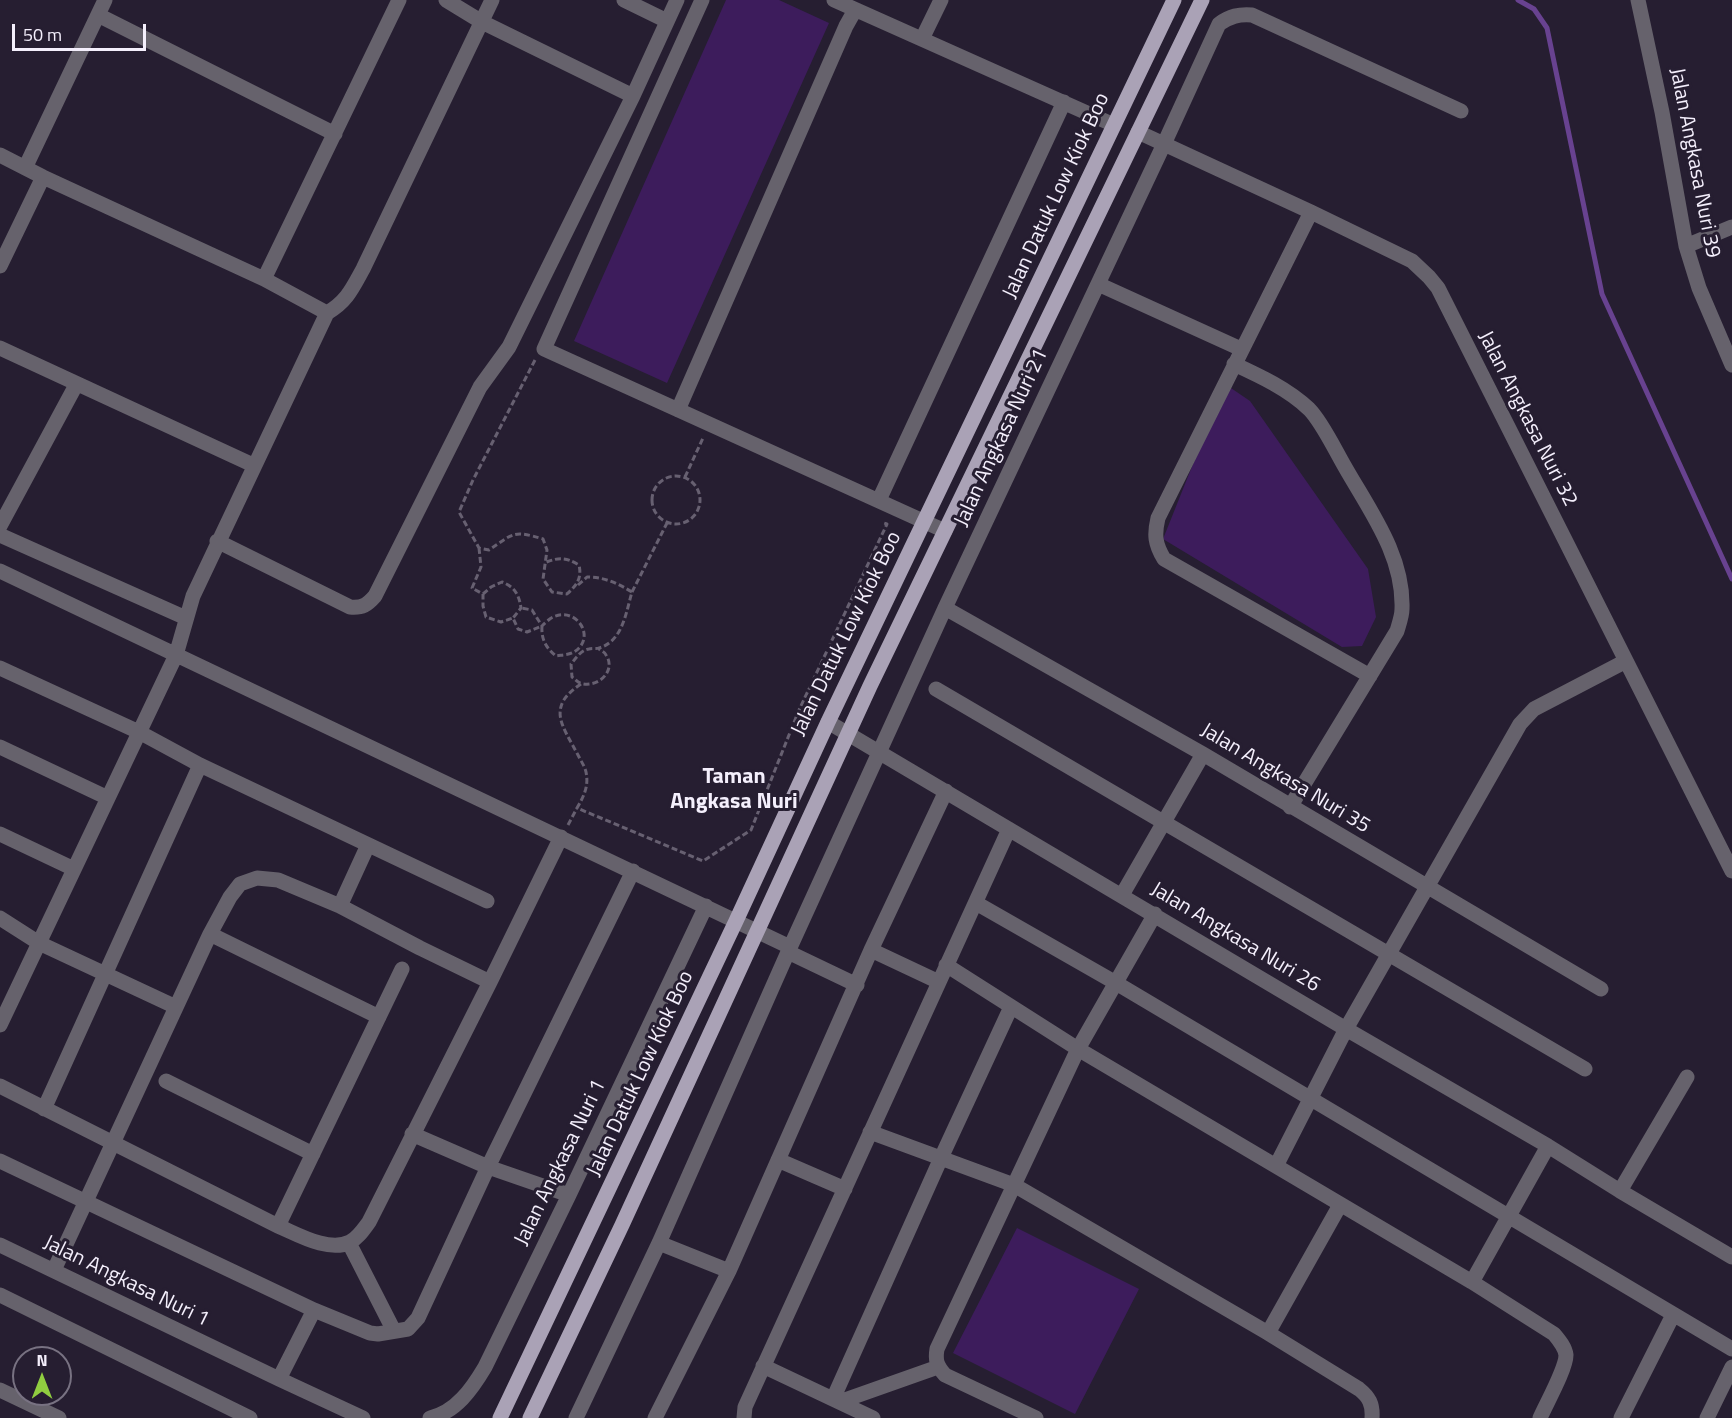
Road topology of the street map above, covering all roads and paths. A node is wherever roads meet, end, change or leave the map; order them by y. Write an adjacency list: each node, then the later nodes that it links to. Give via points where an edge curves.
1 (105, 0): 14 (street)
2 (399, 0): 23 (street)
3 (446, 0): 16 (street)
4 (492, 0): 16 (street)
5 (624, 0): 15 (street)
6 (677, 0): 15 (street)
7 (702, 0): 36 (street)
8 (834, 0): 13 (street)
9 (941, 0): 17 (street)
10 (1174, 0): 21 (main road, Jalan Datuk Low Kiok Boo)
11 (1202, 0): 22 (main road, Jalan Datuk Low Kiok Boo)
12 (1638, 0): 30 (street, Jalan Angkasa Nuri 39)
13 (855, 10): 17 (street); 41 (street)
14 (98, 15): 23 (street); 26 (street)
15 (667, 21): 18 (street)
16 (482, 22): 18 (street); 34 (street, via 350,294)
17 (922, 39): 19 (street)
18 (633, 96): 52 (street, via 509,347 480,387 369,603 361,608 342,604)
19 (1064, 102): 21 (street); 45 (street)
20 (1461, 111): 24 (street, Jalan Angkasa Nuri 21, via 1252,15 1241,14 1219,24)
21 (1114, 124): 47 (main road, Jalan Datuk Low Kiok Boo)
22 (1138, 132): 24 (street, Jalan Angkasa Nuri 32); 50 (main road, Jalan Datuk Low Kiok Boo)
23 (335, 134): 32 (street)
24 (1164, 144): 28 (street, Jalan Angkasa Nuri 32); 33 (street, Jalan Angkasa Nuri 21)
25 (0, 155): 26 (street)
26 (25, 168): 27 (street)
27 (43, 177): 31 (street); 32 (street)
28 (1311, 212): 37 (street); 67 (street, Jalan Angkasa Nuri 32, via 1412,261 1438,288)
29 (1732, 227): 30 (street)
30 (1686, 246): 39 (street, Jalan Angkasa Nuri 39, via 1699,288)
31 (0, 266)
32 (264, 279): 34 (street)
33 (1098, 284): 37 (street); 60 (street, Jalan Angkasa Nuri 21)
34 (327, 313): 43 (street)
35 (0, 348): 40 (street)
36 (544, 349): 41 (street); 53 (path, via 533,362 459,512)
37 (1241, 349): 38 (street)
38 (1234, 364): 69 (street, via 1310,409 1388,541 1401,585 1402,610 1397,632); 69 (street, via 1158,518 1155,542 1164,559)
39 (1732, 365)
40 (76, 384): 43 (street); 49 (street)
41 (678, 410): 45 (street)
42 (704, 437): 44 (path)
43 (254, 465): 52 (street)
44 (685, 477): 48 (path, via 701,496 697,513 684,523); 48 (path, via 668,477 654,488 654,511)
45 (879, 500): 47 (street)
46 (876, 519): 70 (path, via 886,524 799,710 752,830 703,861 578,808 586,790 586,771 559,714 561,701)
47 (925, 521): 50 (street); 72 (main road, Jalan Datuk Low Kiok Boo)
48 (667, 523): 57 (path)
49 (0, 526)
50 (945, 531): 74 (main road, Jalan Datuk Low Kiok Boo)
51 (0, 535): 61 (street)
52 (217, 541): 61 (street)
53 (479, 548): 54 (path, via 489,550 522,532 543,539 547,550); 58 (path, via 481,567 472,588)
54 (544, 562): 56 (path, via 558,558 579,565); 56 (path, via 543,579 552,592 567,594)
55 (0, 571): 66 (street)
56 (577, 586): 57 (path, via 587,577 599,577)
57 (632, 592): 64 (path, via 623,625)
58 (483, 594): 59 (path, via 492,586 508,584 516,591); 62 (path, via 486,617 501,622)
59 (521, 608): 62 (path); 63 (path, via 532,610)
60 (945, 608): 76 (street, Jalan Angkasa Nuri 21); 77 (street, Jalan Angkasa Nuri 35)
61 (186, 618): 66 (street)
62 (513, 618): 63 (path, via 518,629 528,632)
63 (542, 626): 65 (path, via 546,648 556,656); 65 (path, via 554,616 574,617 584,632)
64 (599, 649): 65 (path); 70 (path, via 606,655 607,673 602,681)
65 (579, 651): 70 (path, via 571,664 572,677)
66 (176, 655): 73 (street); 85 (street)
67 (1626, 661): 89 (street, Jalan Angkasa Nuri 32); 90 (street, via 1534,709 1520,724)
68 (0, 668): 73 (street)
69 (1370, 676): 81 (street)
70 (581, 684)
71 (936, 689): 82 (street)
72 (828, 722): 74 (street, Jalan Angkasa Nuri 26); 98 (main road, Jalan Datuk Low Kiok Boo)
73 (139, 732): 78 (street); 80 (street)
74 (848, 734): 76 (street, Jalan Angkasa Nuri 26); 99 (main road, Jalan Datuk Low Kiok Boo)
75 (0, 747): 80 (street)
76 (880, 752): 79 (street, Jalan Angkasa Nuri 26); 102 (street, Jalan Angkasa Nuri 21)
77 (1203, 754): 81 (street, Jalan Angkasa Nuri 35); 82 (street)
78 (200, 765): 86 (street); 107 (street)
79 (946, 791): 83 (street, Jalan Angkasa Nuri 26); 103 (street)
80 (108, 798): 87 (street)
81 (1290, 807): 90 (street, Jalan Angkasa Nuri 35)
82 (1164, 823): 91 (street); 104 (street)
83 (1009, 829): 91 (street, Jalan Angkasa Nuri 26); 93 (street)
84 (0, 834): 87 (street)
85 (561, 837): 88 (street); 108 (street)
86 (368, 845): 92 (street); 94 (street)
87 (74, 869): 101 (street)
88 (633, 871): 95 (street); 134 (street)
89 (1732, 871)
90 (1426, 887): 104 (street); 112 (street, Jalan Angkasa Nuri 35)
91 (1122, 895): 96 (street, Jalan Angkasa Nuri 26)
92 (487, 901)
93 (976, 903): 105 (street); 110 (street)
94 (340, 906): 100 (street, via 279,880 257,878 240,884); 108 (street)
95 (706, 906): 98 (street); 138 (street, Jalan Angkasa Nuri 1)
96 (1155, 914): 110 (street); 117 (street, Jalan Angkasa Nuri 26)
97 (0, 918): 101 (street)
98 (736, 921): 99 (street); 167 (main road, Jalan Datuk Low Kiok Boo)
99 (758, 931): 102 (street); 168 (main road, Jalan Datuk Low Kiok Boo)
100 (210, 934): 113 (street); 115 (street)
101 (39, 944): 107 (street); 116 (street)
102 (789, 950): 111 (street); 144 (street, Jalan Angkasa Nuri 21)
103 (871, 950): 109 (street); 111 (street)
104 (1389, 954): 117 (street); 119 (street)
105 (946, 965): 109 (street); 114 (street)
106 (402, 969): 115 (street)
107 (105, 974): 113 (street); 124 (street)
108 (490, 982): 126 (street)
109 (939, 982): 125 (street)
110 (1116, 982): 118 (street); 123 (street)
111 (857, 985): 131 (street)
112 (1601, 989)
113 (176, 1007): 127 (street)
114 (1011, 1007): 118 (street); 130 (street)
115 (379, 1017): 129 (street)
116 (0, 1025)
117 (1347, 1029): 123 (street); 128 (street, Jalan Angkasa Nuri 26)
118 (1078, 1049): 133 (street); 135 (street)
119 (1585, 1070)
120 (1686, 1077): 137 (street)
121 (166, 1081): 129 (street)
122 (0, 1086): 124 (street)
123 (1311, 1098): 133 (street); 141 (street)
124 (44, 1109): 127 (street)
125 (870, 1132): 130 (street); 136 (street)
126 (412, 1134): 134 (street); 143 (street, via 369,1222)
127 (113, 1143): 139 (street); 142 (street)
128 (1548, 1146): 137 (street, Jalan Angkasa Nuri 26); 141 (street)
129 (313, 1154): 142 (street)
130 (941, 1158): 135 (street); 161 (street)
131 (778, 1160): 136 (street); 148 (street)
132 (0, 1161): 139 (street)
133 (1276, 1166): 140 (street)
134 (488, 1167): 138 (street); 153 (street, via 418,1318 408,1329)
135 (1014, 1185): 154 (street); 157 (street, via 937,1349)
136 (845, 1189): 156 (street)
137 (1620, 1191): 146 (street, Jalan Angkasa Nuri 26)
138 (569, 1196): 166 (street, Jalan Angkasa Nuri 1, via 472,1388 456,1405)
139 (86, 1201): 147 (street); 151 (street)
140 (1340, 1205): 149 (street); 154 (street)
141 (1509, 1216): 149 (street); 152 (street)
142 (278, 1226): 143 (street, via 316,1242)
143 (349, 1243): 153 (street)
144 (659, 1243): 148 (street); 169 (street, Jalan Angkasa Nuri 21)
145 (0, 1245): 147 (street, Jalan Angkasa Nuri 1)
146 (1732, 1257)
147 (54, 1270): 159 (street, Jalan Angkasa Nuri 1)
148 (729, 1270): 170 (street)
149 (1472, 1282): 175 (street, via 1554,1334 1562,1344 1566,1354 1563,1365)
150 (0, 1295): 164 (street)
151 (314, 1310): 153 (street, via 369,1333); 159 (street)
152 (1673, 1315): 155 (street); 176 (street)
153 (394, 1331)
154 (1268, 1333): 174 (street, via 1369,1397)
155 (1732, 1349)
156 (763, 1366): 161 (street); 171 (street)
157 (938, 1367): 161 (street); 173 (street, via 945,1375)
158 (1732, 1367): 177 (street)
159 (279, 1379): 165 (street, Jalan Angkasa Nuri 1)
160 (0, 1390): 162 (street)
161 (836, 1401): 172 (street)
162 (28, 1411): 163 (street)
163 (59, 1418)
164 (250, 1418)
165 (363, 1418)
166 (430, 1418)
167 (500, 1418)
168 (530, 1418)
169 (576, 1418)
170 (655, 1418)
171 (744, 1418)
172 (873, 1418)
173 (1036, 1418)
174 (1372, 1418)
175 (1540, 1418)
176 (1621, 1418)
177 (1707, 1418)

